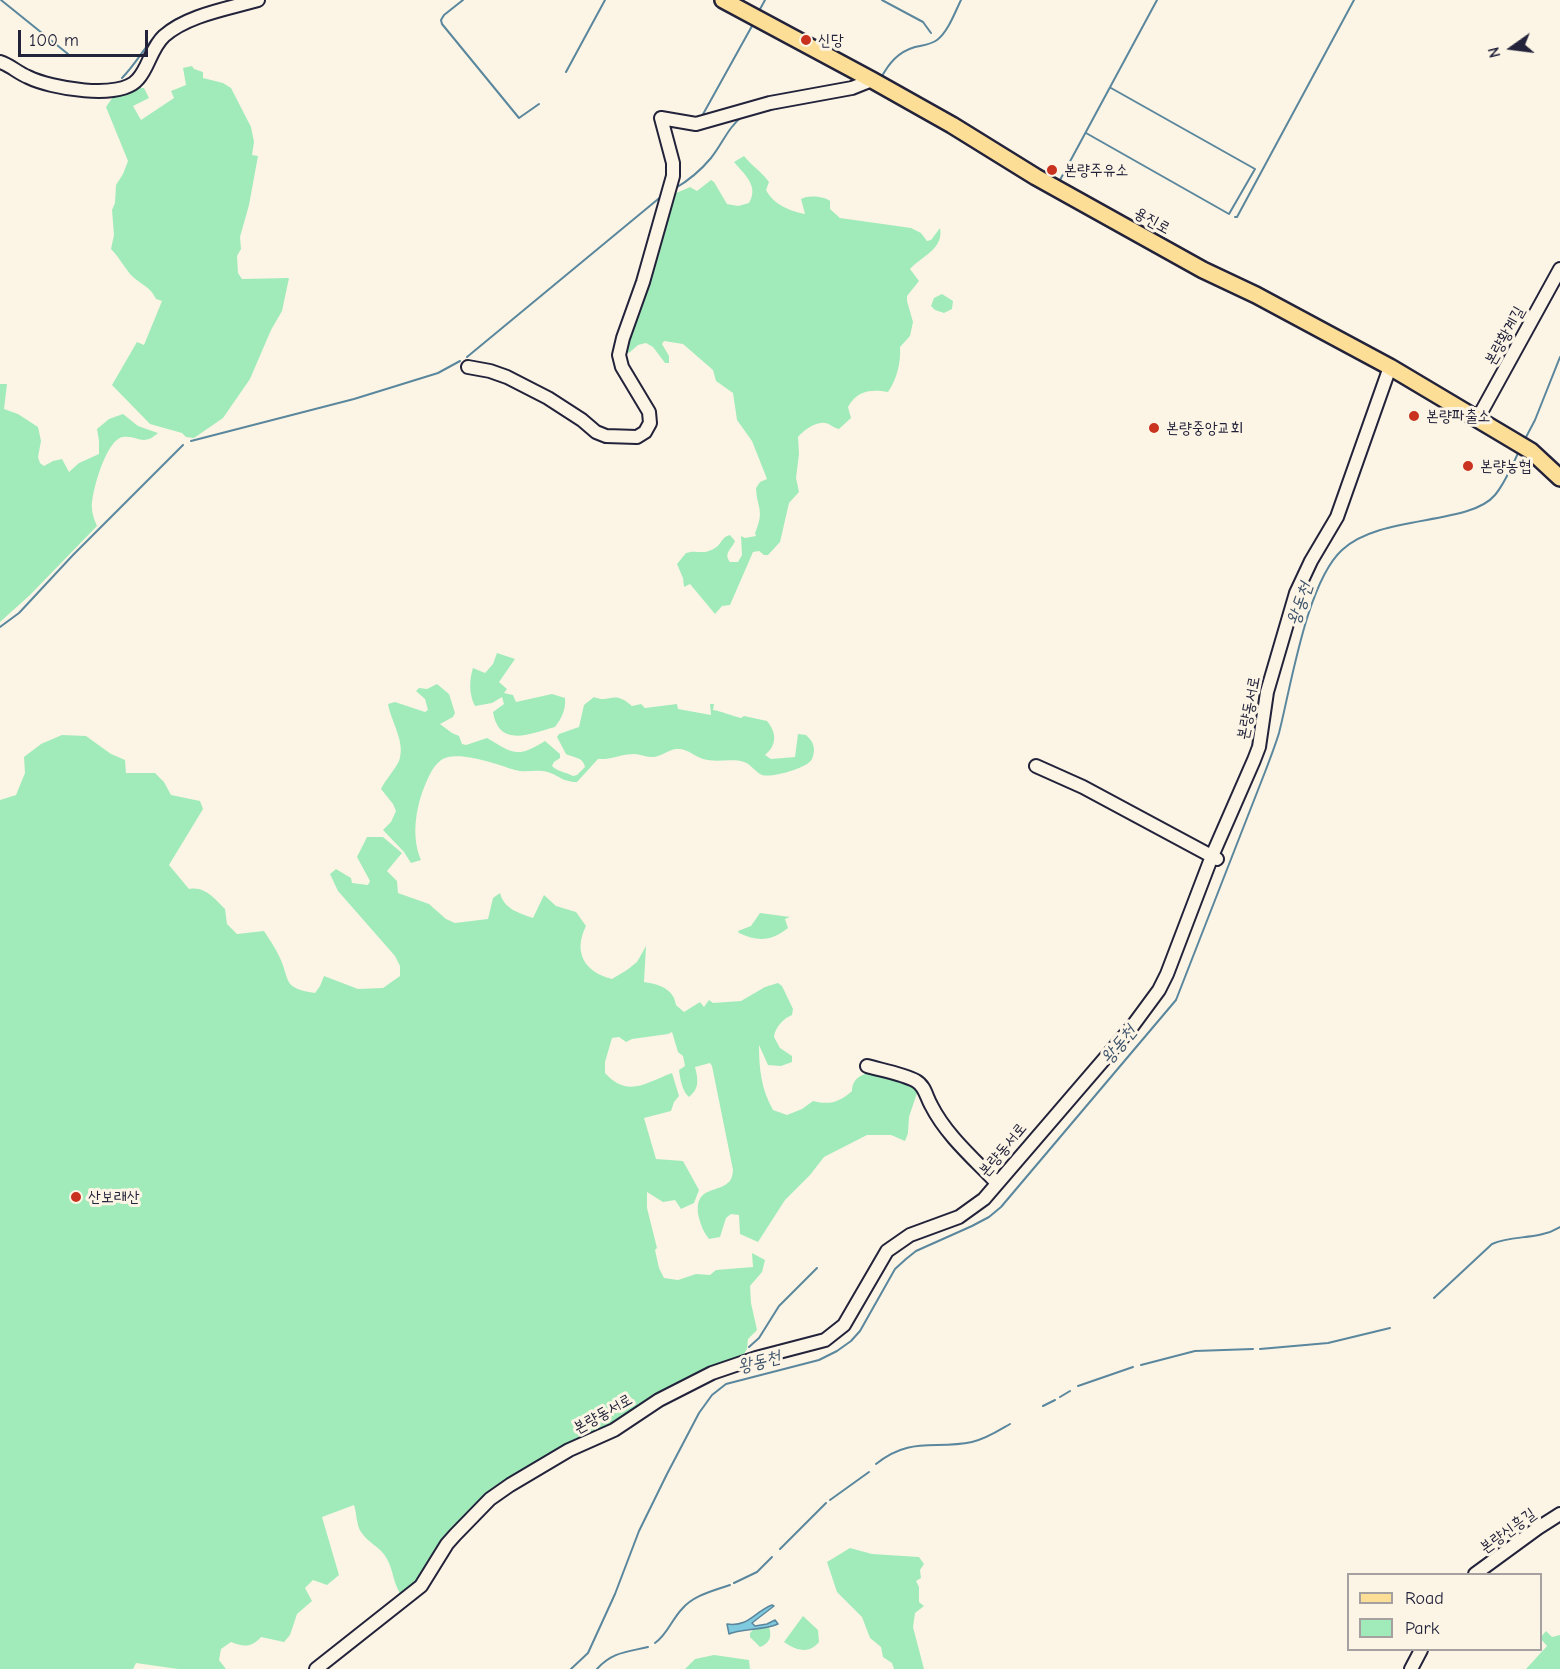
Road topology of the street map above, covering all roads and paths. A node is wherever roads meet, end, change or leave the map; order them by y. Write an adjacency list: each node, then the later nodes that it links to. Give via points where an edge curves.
1 (258, 0): 3 (street, via 184,23 163,37 138,80 113,91 49,85)
2 (723, 0): 4 (main road, 용진로)
3 (0, 62)
4 (872, 80): 6 (street, via 696,124 661,118 673,176 619,355 649,412 650,423 645,432 637,437 606,436 538,393 490,371); 7 (main road, 용진로, via 1182,258)
5 (1560, 269): 8 (street, 본량황계길)
6 (468, 367)
7 (1390, 367): 8 (main road, 용진로); 11 (street, 본량동서로, via 1338,517 1296,593 1267,692 1259,747)
8 (1478, 418): 9 (main road, 용진로, via 1527,449)
9 (1560, 478)
10 (1036, 766): 11 (street)
11 (1214, 857): 13 (street, 본량동서로, via 1159,990)
12 (867, 1066): 13 (street, via 917,1082 939,1119)
13 (997, 1183): 17 (street, 본량동서로, via 959,1217 910,1235 887,1251 844,1325 825,1340 745,1361 700,1378 614,1430 541,1466 490,1499 447,1544 422,1586)
14 (1560, 1514): 15 (street, 본량신흥길)
15 (1478, 1573)
16 (1420, 1651): 18 (street)
17 (316, 1669)
18 (1411, 1669)

